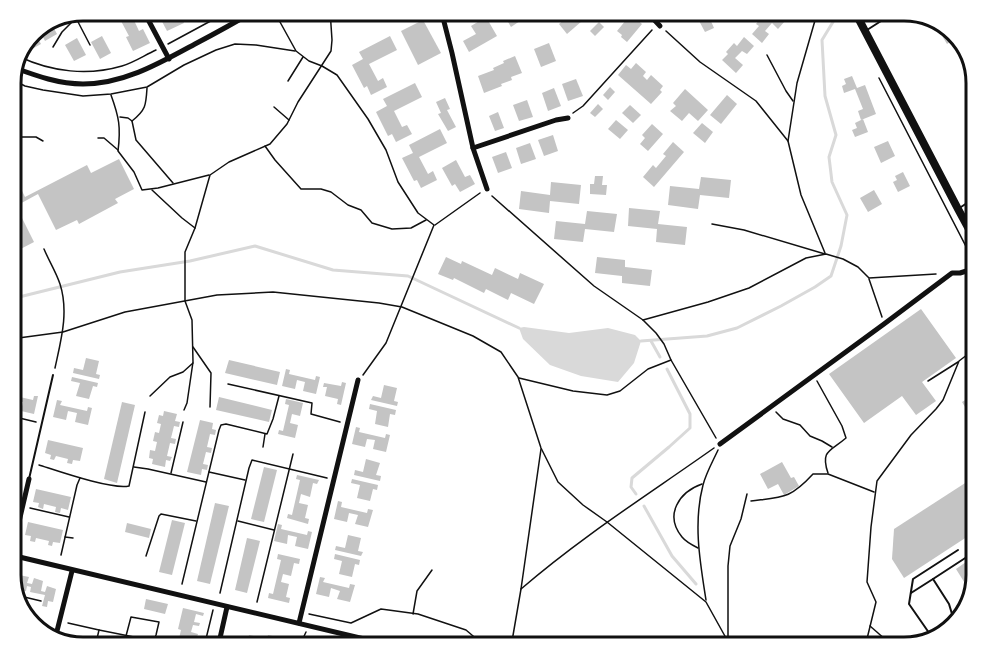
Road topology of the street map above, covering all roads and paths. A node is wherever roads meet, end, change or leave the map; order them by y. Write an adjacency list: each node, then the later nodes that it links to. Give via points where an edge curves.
1 (78, 21): 15 (path)
2 (149, 21): 16 (street)
3 (210, 21): 16 (path)
4 (236, 21): 21 (street)
5 (280, 21): 19 (path)
6 (331, 21): 22 (path, via 331,51)
7 (444, 21): 39 (street)
8 (655, 21): 13 (street)
9 (814, 21): 28 (path)
10 (860, 21): 14 (main road)
11 (881, 21): 14 (lane)
12 (72, 22): 17 (path)
13 (660, 26): 31 (path); 37 (path, via 700,62 756,101)
14 (865, 31): 46 (main road)
15 (90, 45)
16 (162, 47): 20 (path, via 123,66 89,72 59,70); 21 (street)
17 (53, 48)
18 (767, 55): 28 (path)
19 (303, 57): 22 (path); 25 (path)
20 (26, 59)
21 (169, 59): 23 (street, via 130,76 93,84 58,82)
22 (322, 66): 32 (path); 47 (path, via 337,75 368,118 398,182)
23 (22, 71)
24 (876, 72): 52 (path)
25 (288, 81)
26 (147, 87): 33 (path, via 146,104)
27 (111, 94): 30 (path)
28 (794, 102): 37 (path)
29 (274, 107): 32 (path)
30 (119, 117): 33 (path); 40 (path)
31 (568, 118): 39 (street)
32 (289, 120): 38 (path)
33 (132, 121): 42 (path, via 136,140)
34 (21, 137): 36 (path)
35 (98, 138): 40 (path, via 104,138)
36 (43, 141)
37 (788, 141): 54 (path, via 801,195)
38 (266, 146): 41 (path); 47 (path, via 301,189 331,192 361,210 372,223 392,229 411,228)
39 (473, 148): 44 (street)
40 (118, 151): 43 (path, via 142,190)
41 (210, 175): 42 (path); 51 (path)
42 (174, 184): 43 (path)
43 (151, 189): 51 (path)
44 (487, 189): 50 (path); 60 (path, via 594,286)
45 (966, 204): 46 (lane)
46 (958, 209): 49 (main road)
47 (427, 220): 50 (path)
48 (712, 224): 54 (path)
49 (966, 224)
50 (434, 225): 59 (path)
51 (195, 228): 58 (path, via 185,252)
52 (966, 248)
53 (44, 249): 62 (path, via 62,292)
54 (826, 254): 57 (path, via 858,267); 60 (path, via 806,258 749,288)
55 (966, 271): 56 (street)
56 (952, 273): 57 (path); 61 (street)
57 (868, 278): 61 (path)
58 (185, 301): 59 (path, via 273,292); 62 (path, via 125,312); 64 (path, via 192,320)
59 (402, 307): 71 (path, via 501,352); 72 (path, via 381,351)
60 (643, 320): 66 (path, via 664,344)
61 (884, 324): 70 (street)
62 (63, 332): 63 (path); 69 (path)
63 (21, 338)
64 (193, 346): 68 (path); 77 (path, via 211,373)
65 (966, 356): 67 (path)
66 (671, 360): 71 (path, via 648,369 620,391 607,395); 86 (path)
67 (959, 361): 73 (path); 103 (path, via 943,400 880,474)
68 (194, 362): 75 (path); 79 (path)
69 (53, 375): 83 (lane)
70 (814, 375): 78 (street); 88 (path, via 846,438)
71 (518, 378): 89 (path)
72 (358, 380): 84 (street)
73 (928, 381)
74 (228, 384): 76 (path)
75 (150, 396)
76 (279, 396): 84 (path, via 312,403 310,414); 85 (path)
77 (210, 407)
78 (771, 407): 86 (street); 88 (path, via 783,419 800,424 810,436)
79 (184, 410)
80 (145, 412): 92 (path)
81 (21, 419): 83 (path)
82 (183, 422): 95 (path)
83 (42, 424): 91 (lane)
84 (347, 424): 100 (street)
85 (265, 433): 87 (path); 94 (path, via 222,425)
86 (720, 444): 102 (path); 111 (path)
87 (263, 447)
88 (832, 447): 96 (path, via 824,462)
89 (541, 448): 111 (path, via 558,482); 125 (path)
90 (293, 454): 93 (path)
91 (33, 463): 97 (path); 98 (lane)
92 (134, 467): 95 (path); 97 (path, via 129,486 124,487)
93 (290, 468): 99 (path, via 252,460); 100 (path); 112 (path)
94 (208, 472): 99 (path); 101 (path)
95 (171, 474): 101 (path)
96 (828, 474): 103 (path); 105 (path, via 813,474 784,497)
97 (81, 477): 108 (path)
98 (29, 479): 106 (street)
99 (246, 480): 110 (path)
100 (334, 480): 134 (street)
101 (206, 482): 109 (path)
102 (704, 483): 115 (path, via 698,516); 115 (path, via 684,494 674,515 676,528 684,539)
103 (874, 492): 142 (path, via 867,582 876,602)
104 (747, 494): 159 (path, via 730,546)
105 (751, 501)
106 (23, 507): 107 (street); 108 (path)
107 (21, 515)
108 (70, 518): 113 (path)
109 (197, 521): 118 (path, via 161,514); 124 (path)
110 (237, 521): 112 (path); 126 (path)
111 (607, 522): 125 (path); 131 (path)
112 (275, 530): 130 (path)
113 (65, 537): 114 (path); 117 (path)
114 (73, 538)
115 (699, 549): 131 (path)
116 (958, 550): 127 (lane, via 913,579)
117 (61, 555)
118 (147, 556)
119 (21, 558): 122 (street)
120 (966, 558): 123 (lane)
121 (432, 570): 135 (path, via 417,591)
122 (72, 571): 132 (street); 137 (street)
123 (933, 579): 127 (lane); 136 (lane)
124 (182, 584)
125 (521, 589): 157 (path)
126 (220, 593)
127 (910, 593): 146 (lane, via 909,604)
128 (25, 598): 129 (path)
129 (41, 602)
130 (257, 602)
131 (706, 602): 158 (path)
132 (214, 604): 133 (street); 152 (path)
133 (227, 607): 139 (street); 153 (street)
134 (302, 613): 135 (path, via 351,623 381,609); 139 (street)
135 (412, 614): 156 (path, via 466,630)
136 (952, 615)
137 (60, 621): 140 (path); 145 (street)
138 (83, 621): 140 (path)
139 (299, 623): 141 (street)
140 (84, 626): 144 (path)
141 (308, 626): 154 (path); 155 (street)
142 (870, 626): 160 (path); 161 (path)
143 (110, 627): 147 (path)
144 (99, 630): 147 (path); 149 (path)
145 (57, 632)
146 (929, 632)
147 (112, 633): 148 (path)
148 (126, 636): 150 (path); 151 (path, via 131,617 159,622)
149 (97, 637)
150 (131, 637)
151 (156, 637)
152 (206, 637)
153 (220, 637)
154 (304, 637)
155 (353, 637)
156 (474, 637)
157 (512, 637)
158 (725, 637)
159 (728, 637)
160 (867, 637)
161 (882, 637)

